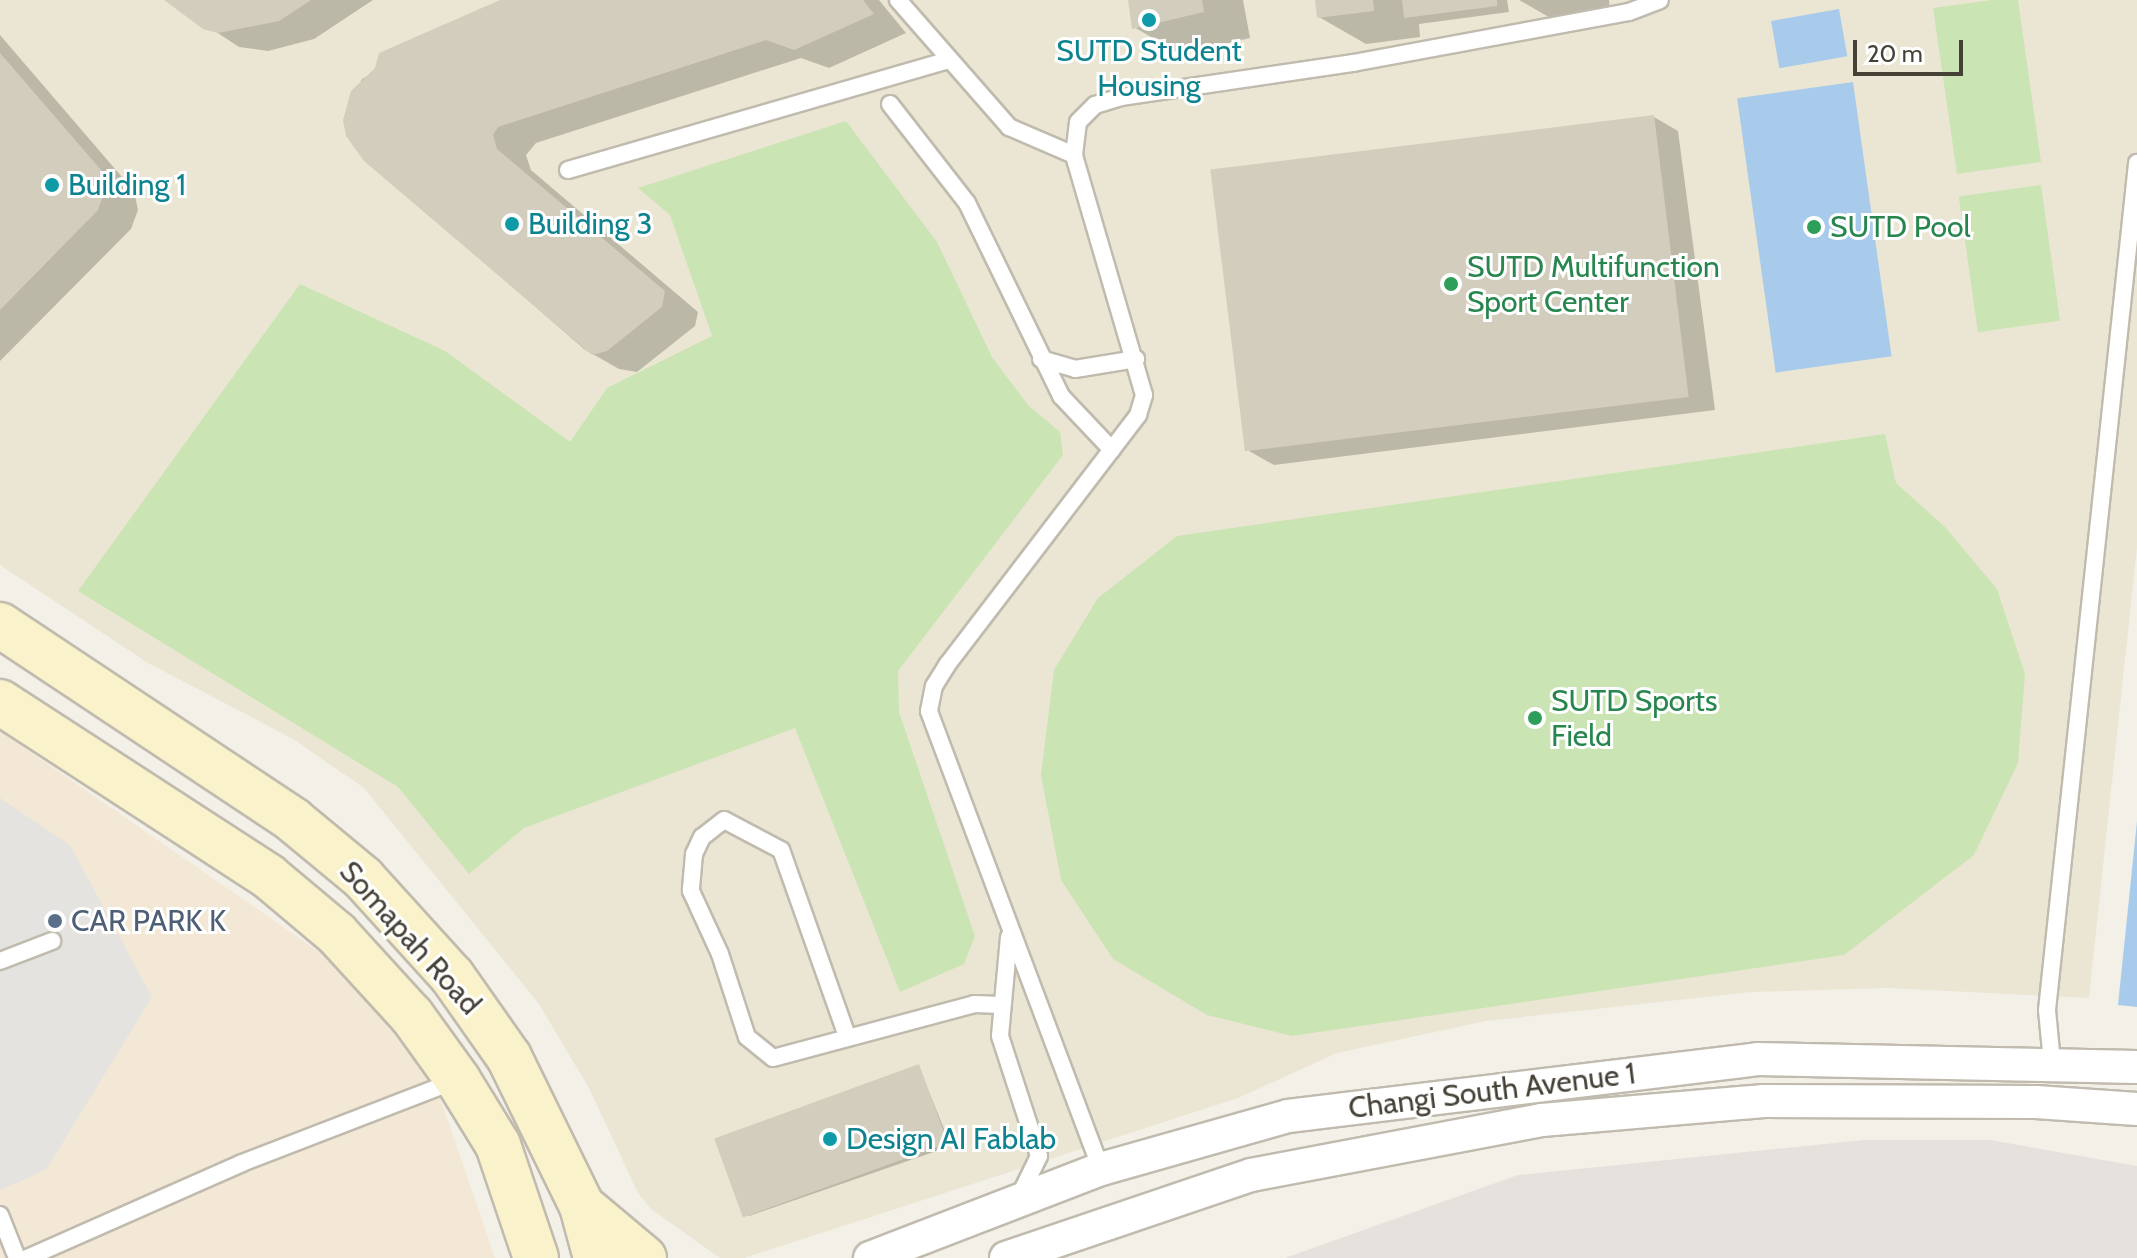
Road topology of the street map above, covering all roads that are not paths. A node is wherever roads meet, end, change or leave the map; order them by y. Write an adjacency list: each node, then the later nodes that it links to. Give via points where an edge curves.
1 (898, 0): 3 (lane)
2 (1660, 0): 5 (lane, via 1629,12 1353,63 1122,97 1095,105 1078,122)
3 (948, 60): 5 (lane, via 1009,127); 7 (lane)
4 (890, 104): 8 (lane, via 967,203)
5 (1074, 155): 9 (lane)
6 (2137, 163): 18 (lane, via 2047,1010)
7 (568, 170)
8 (1041, 359): 9 (lane, via 1075,369); 10 (lane, via 1061,396)
9 (1136, 359): 10 (lane, via 1144,395 1138,415)
10 (1112, 450): 13 (lane, via 934,686 929,711 933,729)
11 (0, 625): 24 (main road, Somapah Road, via 293,820 363,878 452,976 509,1057)
12 (0, 702): 20 (main road, Somapah Road, via 268,876 347,945 412,1016)
13 (1009, 922): 16 (lane); 22 (lane)
14 (52, 941): 15 (lane)
15 (0, 961)
16 (1002, 1005): 17 (lane, via 974,1004 941,1017); 23 (lane, via 1000,1036 1039,1156)
17 (847, 1036): 17 (lane, via 809,1052 773,1058 747,1037 720,954 691,891 694,854 702,837 724,820 781,850)
18 (2052, 1062): 19 (street, Changi South Avenue 1); 22 (street, Changi South Avenue 1, via 1758,1059 1288,1116)
19 (2137, 1067)
20 (458, 1080): 26 (main road, Somapah Road, via 498,1145); 28 (lane, via 242,1163)
21 (2137, 1109): 32 (street, Changi South Avenue 1, via 2036,1102 1764,1101 1542,1120 1251,1175)
22 (1101, 1169): 23 (street, Changi South Avenue 1)
23 (1018, 1198): 31 (street, Changi South Avenue 1)
24 (582, 1206): 29 (main road, Somapah Road); 30 (main road)
25 (0, 1215): 27 (lane)
26 (527, 1245)
27 (17, 1258)
28 (27, 1258)
29 (596, 1258)
30 (644, 1258)
31 (870, 1258)
32 (1006, 1258)

